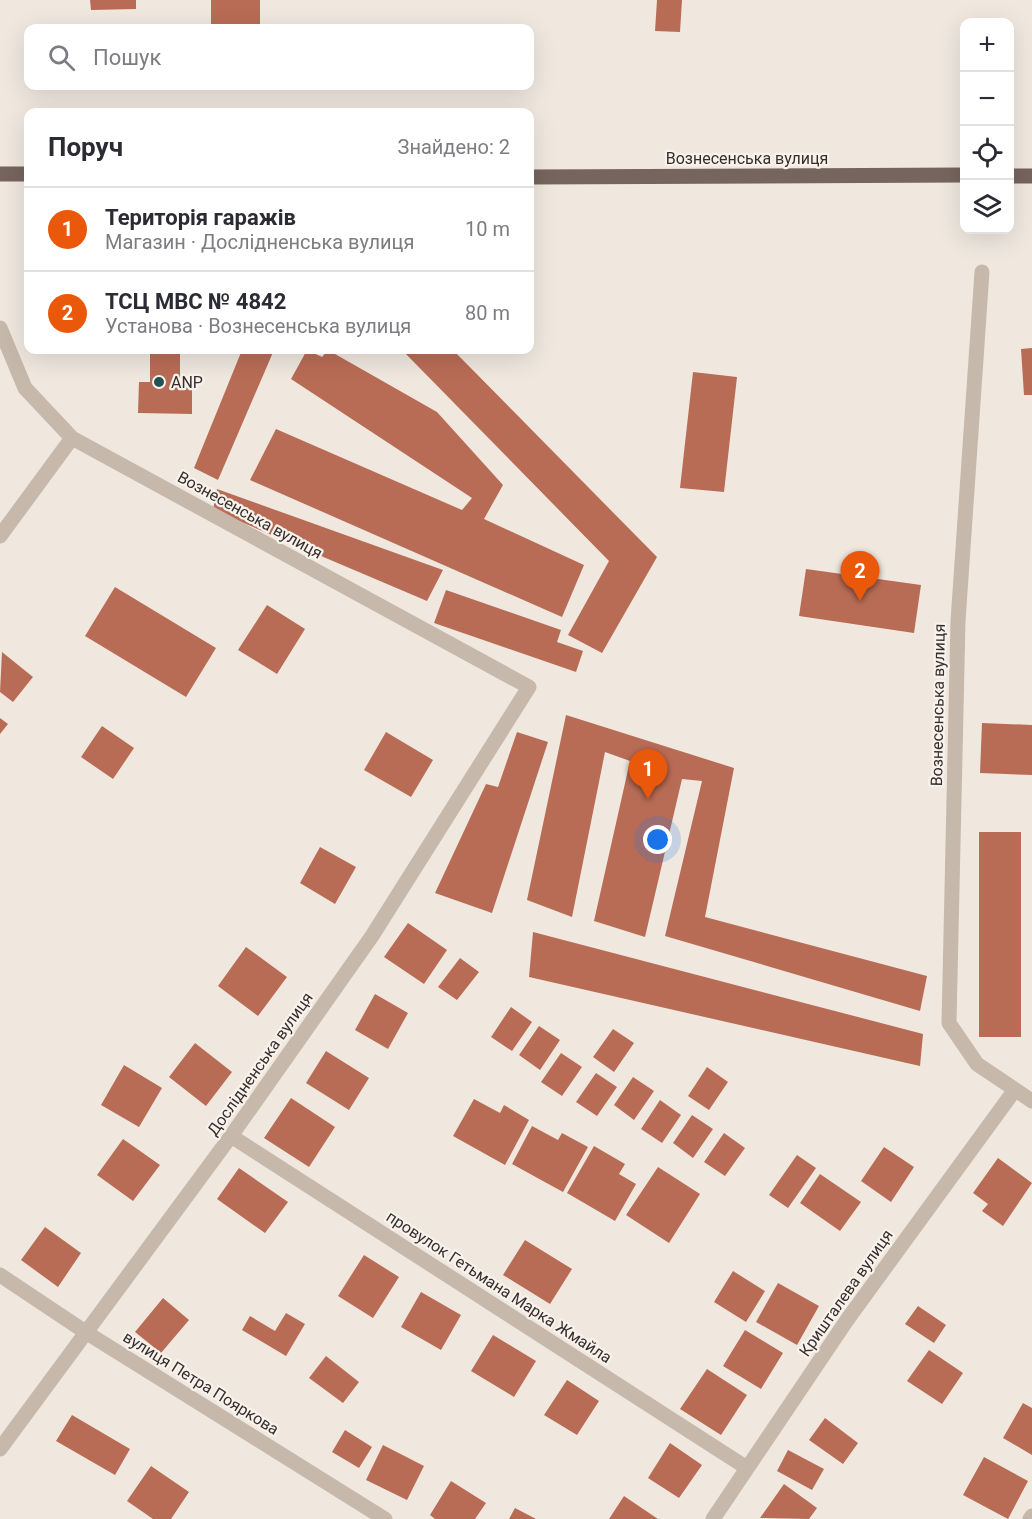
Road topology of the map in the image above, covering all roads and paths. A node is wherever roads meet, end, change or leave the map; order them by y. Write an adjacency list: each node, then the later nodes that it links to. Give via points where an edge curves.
1 (0, 174): 2 (main road)
2 (24, 174)
3 (960, 175): 6 (main road, Вознесенська вулиця)
4 (1014, 176): 5 (main road)
5 (1032, 176)
6 (534, 177)
7 (982, 272): 12 (street, Вознесенська вулиця, via 958,621 949,1023 977,1064)
8 (0, 328): 9 (street, Вознесенська вулиця, via 25,388)
9 (72, 438): 10 (street); 11 (street, Вознесенська вулиця)
10 (0, 536)
11 (530, 687): 14 (street, Дослідненська вулиця, via 372,936)
12 (1014, 1091): 13 (street, Вознесенська вулиця); 18 (street, Кришталева вулиця, via 847,1320)
13 (1032, 1101)
14 (231, 1136): 16 (street, Дослідненська вулиця); 18 (street, провулок Гетьмана Марка Жмайла)
15 (0, 1275): 16 (street, вулиця Петра Пояркова)
16 (87, 1333): 17 (street, Дослідненська вулиця); 19 (street, вулиця Петра Пояркова)
17 (0, 1449)
18 (747, 1468): 20 (street, Кришталева вулиця)
19 (385, 1519)
20 (713, 1519)

